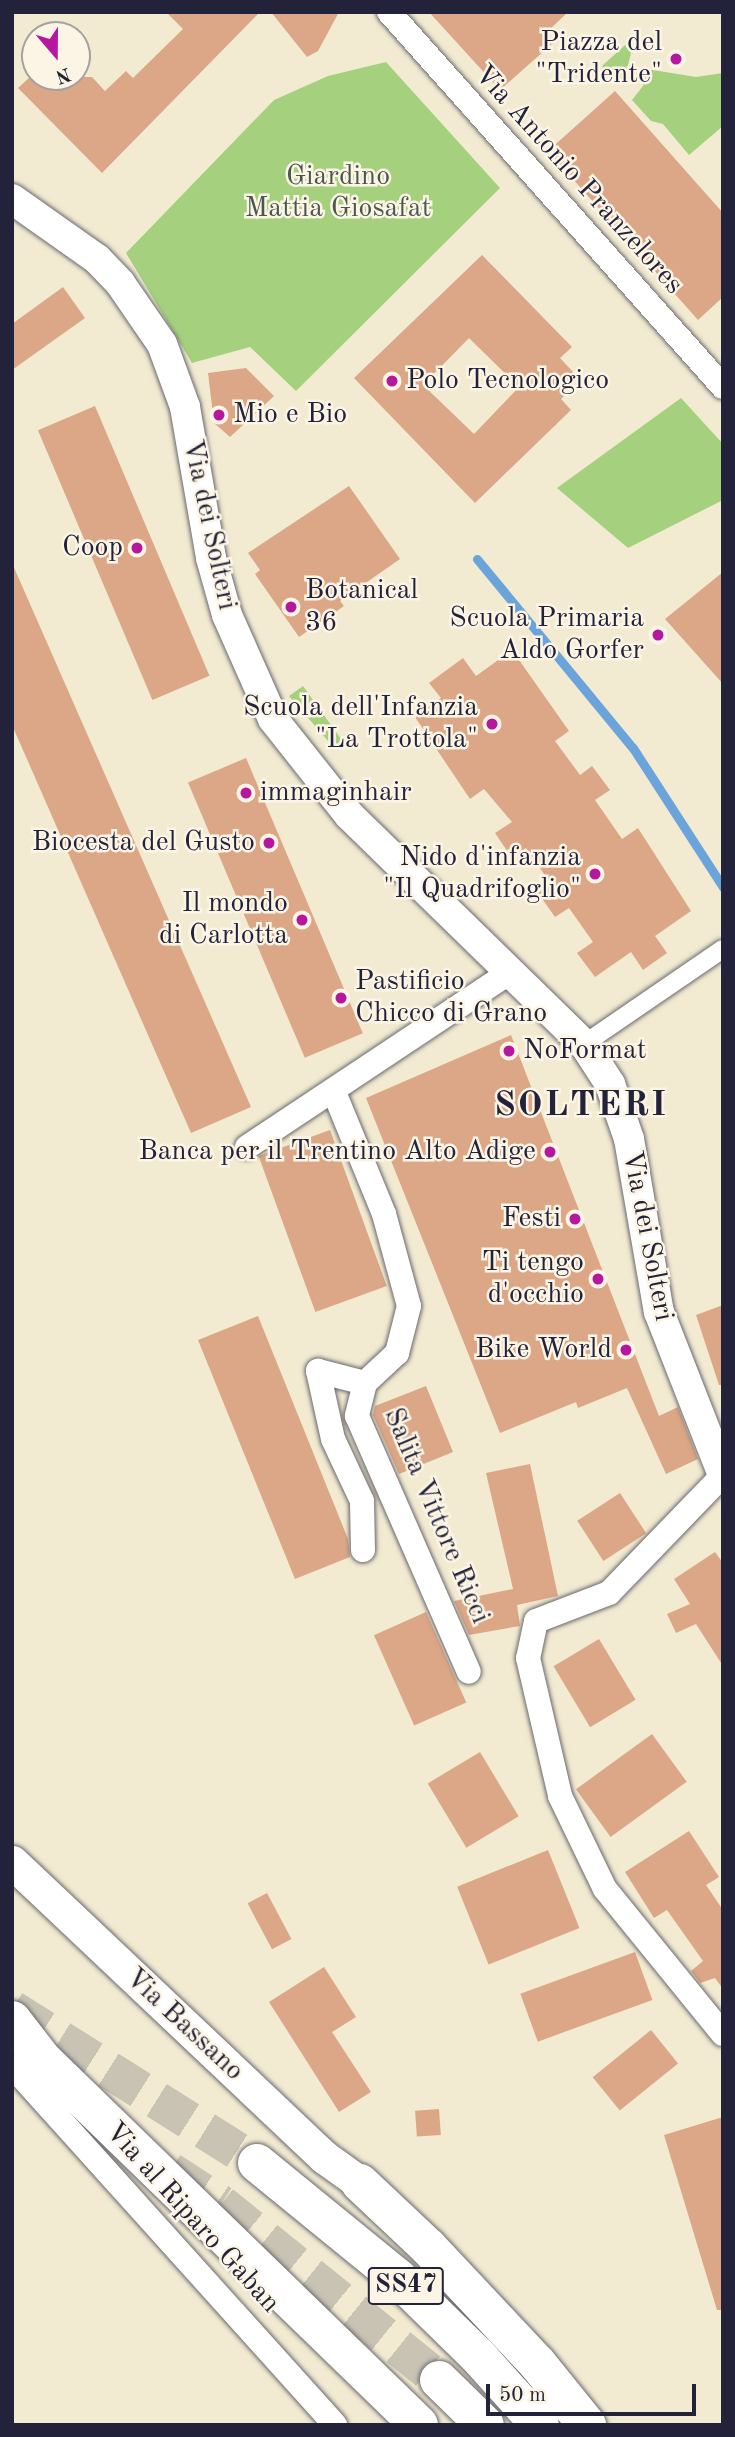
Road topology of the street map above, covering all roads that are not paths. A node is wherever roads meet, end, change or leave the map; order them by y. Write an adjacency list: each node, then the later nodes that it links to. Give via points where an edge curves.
1 (389, 12): 3 (street, Via Antonio Pranzelores)
2 (12, 199): 5 (street, Via dei Solteri, via 97,259 120,283 162,344 185,407 211,558 227,615 273,719 349,816)
3 (723, 387)
4 (723, 948): 6 (street)
5 (509, 973): 6 (street, Via dei Solteri); 7 (street)
6 (584, 1044): 10 (street, Via dei Solteri, via 617,1101 629,1139 659,1312)
7 (334, 1092): 8 (street); 9 (street, Salita Vittore Ricci, via 384,1214 410,1306 397,1353)
8 (247, 1147)
9 (365, 1383): 11 (street, Salita Vittore Ricci, via 318,1371 333,1439 362,1501); 12 (street, Salita Vittore Ricci, via 357,1416)
10 (723, 1475): 15 (street, via 610,1593 536,1621 528,1658 560,1796 605,1889)
11 (363, 1550)
12 (469, 1672)
13 (12, 1862): 18 (main road, Via Bassano, via 324,2157)
14 (12, 2020): 21 (highway, via 53,2070)
15 (723, 2034)
16 (12, 2066): 20 (street, Via al Riparo Gaban)
17 (257, 2163): 23 (highway, SS47, via 398,2278 477,2354)
18 (360, 2183): 24 (highway, via 482,2305)
19 (439, 2380): 22 (highway)
20 (324, 2421)
21 (419, 2425)
22 (485, 2425)
23 (540, 2425)
24 (587, 2425)

